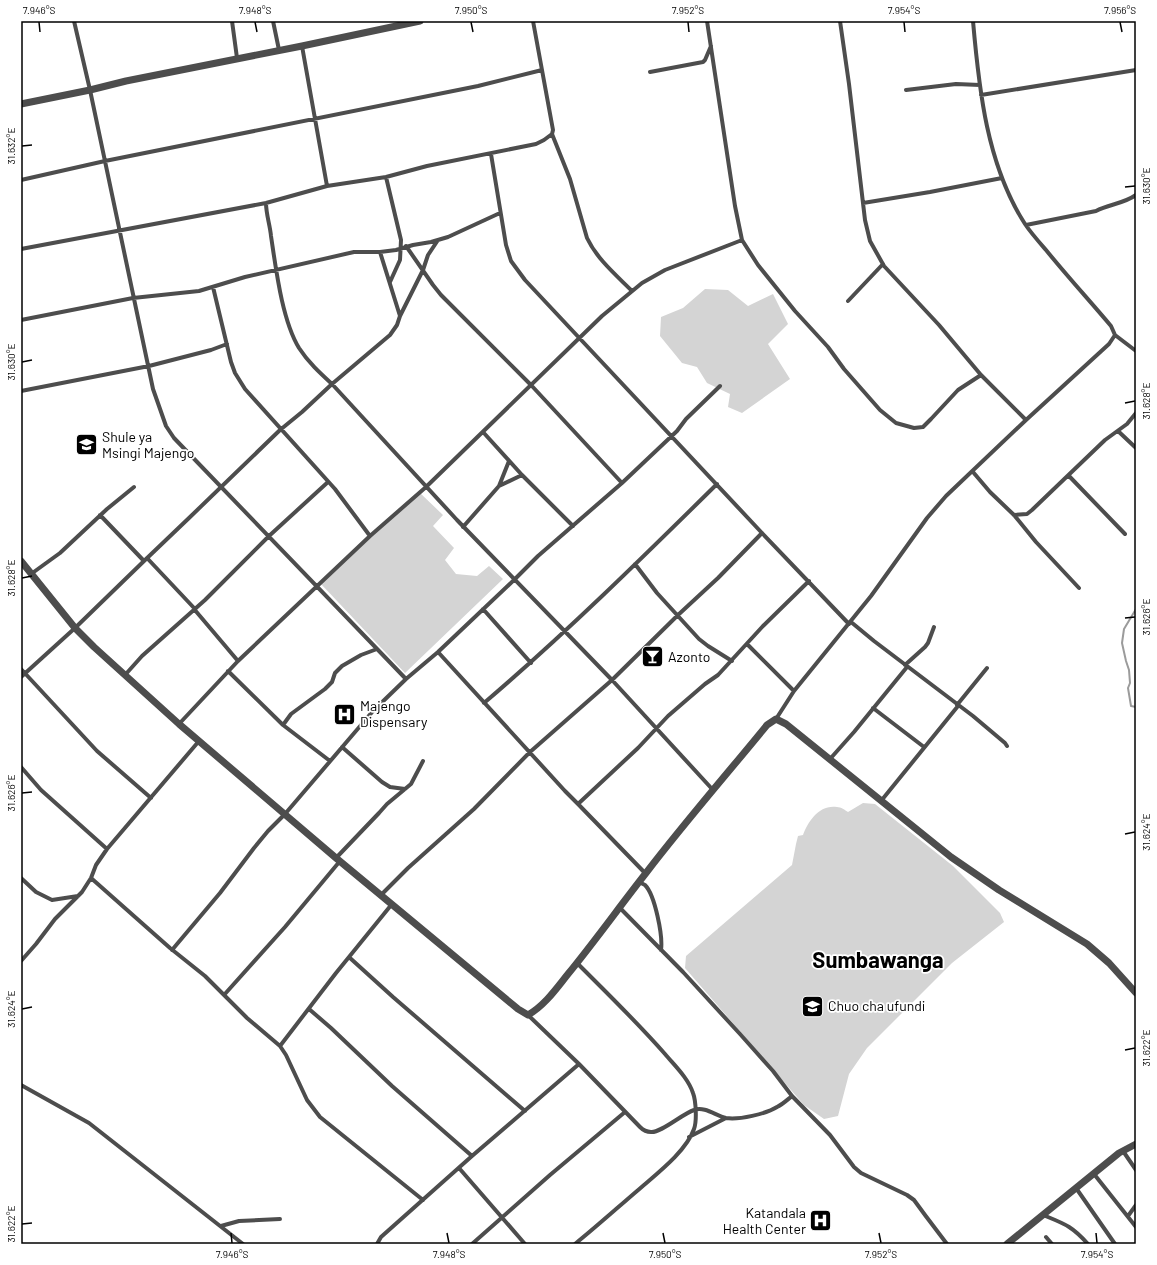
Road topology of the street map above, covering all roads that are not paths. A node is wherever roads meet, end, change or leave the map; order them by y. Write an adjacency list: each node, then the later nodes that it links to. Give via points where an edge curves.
1 (74, 21): 17 (street)
2 (232, 21): 12 (street)
3 (273, 21): 11 (street)
4 (420, 21): 9 (street)
5 (533, 21): 13 (street)
6 (708, 21): 10 (street)
7 (840, 21): 31 (street)
8 (973, 21): 16 (street)
9 (302, 46): 11 (street); 21 (street)
10 (711, 46): 15 (street, via 703,62); 36 (street)
11 (279, 50): 12 (street)
12 (237, 58): 17 (street)
13 (542, 70): 21 (street, via 478,86); 22 (street)
14 (1136, 70): 19 (street)
15 (650, 72)
16 (980, 85): 18 (street, via 956,84); 19 (street)
17 (90, 90): 20 (street); 24 (street)
18 (906, 90)
19 (981, 95): 26 (street)
20 (21, 104)
21 (315, 118): 24 (street); 28 (street)
22 (552, 134): 23 (street, via 536,144); 46 (street, via 570,179 590,245)
23 (491, 154): 25 (street); 32 (street)
24 (105, 161): 27 (street); 34 (street)
25 (386, 176): 28 (street); 38 (street)
26 (1002, 178): 31 (street); 33 (street)
27 (21, 180)
28 (327, 186): 30 (street)
29 (1136, 195): 33 (street, via 1130,200 1096,211)
30 (266, 203): 34 (street); 42 (street)
31 (862, 203): 41 (street, via 870,241)
32 (500, 213): 35 (street); 52 (street, via 511,261 525,280)
33 (1026, 225): 51 (street, via 1111,326)
34 (121, 230): 39 (street); 47 (street)
35 (439, 240): 37 (street); 43 (street, via 428,256)
36 (742, 240): 46 (street, via 665,270 650,277); 56 (street, via 758,265 795,311 880,410 896,423 914,428 923,426 958,390)
37 (406, 246): 38 (street); 43 (street)
38 (401, 248): 40 (street); 44 (street, via 400,260)
39 (21, 249)
40 (380, 252): 42 (street, via 354,252); 44 (street)
41 (884, 264): 48 (street); 56 (street)
42 (276, 270): 45 (street); 57 (street, via 292,334 312,364)
43 (423, 270): 49 (street); 58 (street, via 456,310)
44 (390, 282): 49 (street)
45 (213, 288): 47 (street); 53 (street)
46 (632, 291): 52 (street)
47 (133, 298): 50 (street); 55 (street)
48 (848, 301)
49 (400, 316): 57 (street, via 390,334)
50 (21, 320)
51 (1115, 335): 54 (street); 62 (street, via 1109,344)
52 (579, 338): 58 (street); 66 (street)
53 (227, 344): 55 (street); 63 (street, via 235,374)
54 (1136, 351)
55 (149, 366): 60 (street); 75 (street, via 153,389 166,426 174,438)
56 (981, 375): 62 (street)
57 (332, 384): 63 (street); 78 (street)
58 (531, 385): 65 (street); 73 (street)
59 (720, 386): 66 (street)
60 (21, 391)
61 (1136, 414): 64 (street)
62 (1026, 420): 69 (street)
63 (280, 430): 72 (street); 75 (street)
64 (1118, 430): 67 (street); 71 (street)
65 (483, 432): 68 (street); 78 (street)
66 (671, 437): 73 (street); 74 (street)
67 (1136, 448)
68 (509, 461): 70 (street); 76 (street)
69 (973, 472): 80 (street); 98 (street, via 946,496 927,518)
70 (522, 475): 76 (street); 81 (street)
71 (1069, 476): 80 (street, via 1027,514); 84 (street)
72 (328, 482): 85 (street); 86 (street)
73 (622, 483): 81 (street)
74 (717, 484): 83 (street); 89 (street)
75 (222, 486): 85 (street); 87 (street)
76 (499, 486): 82 (street)
77 (134, 487): 79 (street)
78 (426, 487): 82 (street); 86 (street)
79 (100, 515): 87 (street); 90 (street, via 60,554)
80 (1014, 515): 94 (street)
81 (573, 526): 91 (street)
82 (463, 527): 91 (street)
83 (762, 533): 92 (street); 97 (street)
84 (1125, 534)
85 (269, 536): 93 (street); 95 (street)
86 (370, 536): 93 (street)
87 (145, 559): 95 (street); 100 (street)
88 (21, 561): 90 (street)
89 (636, 564): 97 (street, via 657,593); 101 (street)
90 (31, 574): 100 (street)
91 (515, 580): 96 (street); 101 (street)
92 (809, 581): 98 (street); 102 (street)
93 (317, 586): 103 (street); 105 (street)
94 (1079, 588)
95 (195, 609): 105 (street); 113 (street, via 142,656)
96 (483, 609): 104 (street); 107 (street)
97 (678, 615): 106 (street, via 708,646); 116 (street)
98 (850, 623): 108 (street); 117 (street)
99 (934, 627): 108 (street, via 928,643)
100 (75, 628): 112 (street); 113 (street)
101 (565, 631): 107 (street); 116 (street)
102 (747, 644): 106 (street); 117 (street)
103 (377, 649): 115 (street); 123 (street, via 342,666 325,689 291,714)
104 (438, 652): 115 (street); 118 (street)
105 (238, 661): 111 (street)
106 (732, 661): 124 (street)
107 (531, 663): 118 (street)
108 (906, 666): 119 (street); 120 (street)
109 (987, 668): 119 (street)
110 (21, 669): 112 (street)
111 (228, 671): 122 (street); 123 (street)
112 (25, 674): 114 (street); 136 (street, via 97,751)
113 (125, 675): 122 (street)
114 (21, 677)
115 (406, 679): 127 (street, via 372,711)
116 (612, 680): 124 (street); 129 (street)
117 (794, 691): 121 (street)
118 (484, 703): 129 (street)
119 (958, 705): 126 (street); 128 (street)
120 (873, 708): 128 (street); 130 (street)
121 (776, 719): 130 (street); 135 (street, via 768,725)
122 (178, 724): 125 (street)
123 (283, 725): 132 (street)
124 (657, 728): 135 (street); 138 (street)
125 (199, 741): 136 (street); 139 (street)
126 (1007, 746)
127 (342, 747): 132 (street); 134 (street, via 382,782 390,787)
128 (924, 747): 137 (street)
129 (530, 752): 138 (street); 146 (street, via 474,809)
130 (830, 759): 137 (street)
131 (422, 761): 134 (street, via 411,784)
132 (330, 762): 139 (street)
133 (21, 767): 140 (street, via 41,790)
134 (405, 789): 141 (street, via 387,804)
135 (713, 790): 142 (street)
136 (150, 798): 140 (street)
137 (881, 801): 155 (street, via 951,857 1086,944 1109,963)
138 (578, 804): 142 (street)
139 (285, 814): 141 (street); 150 (street, via 268,831)
140 (107, 849): 144 (street)
141 (338, 859): 146 (street); 156 (street, via 285,927)
142 (645, 873): 145 (street)
143 (21, 878): 147 (street, via 36,892 52,900)
144 (91, 878): 147 (street); 150 (street)
145 (639, 882): 149 (street); 151 (street, via 645,886 652,901 658,920)
146 (382, 895): 148 (street)
147 (78, 896): 153 (street, via 55,919)
148 (392, 904): 152 (street); 158 (street, via 518,1010)
149 (620, 908): 151 (street); 154 (street)
150 (172, 950): 156 (street)
151 (661, 950): 162 (street, via 740,1034)
152 (350, 958): 157 (street); 164 (street)
153 (21, 961)
154 (577, 963): 158 (street, via 537,1010); 163 (street, via 641,1026 679,1070 693,1093)
155 (1136, 993)
156 (224, 995): 159 (street)
157 (309, 1009): 159 (street); 170 (street)
158 (528, 1015): 160 (street)
159 (280, 1046): 175 (street, via 313,1110)
160 (579, 1064): 164 (street); 165 (street)
161 (21, 1085): 181 (street, via 88,1123)
162 (792, 1096): 166 (street, via 777,1107 764,1112); 189 (street, via 830,1135 861,1173 914,1200)
163 (695, 1109): 165 (street, via 660,1130 651,1132 640,1127); 166 (street); 167 (street, via 694,1129)
164 (525, 1111): 170 (street)
165 (625, 1112): 179 (street)
166 (726, 1118): 167 (street)
167 (689, 1137): 188 (street, via 661,1171)
168 (1136, 1144): 169 (street)
169 (1123, 1151): 172 (street); 173 (street)
170 (472, 1156): 171 (street)
171 (459, 1168): 175 (street); 179 (street)
172 (1136, 1170)
173 (1094, 1174): 174 (street); 178 (street)
174 (1076, 1188): 177 (street); 193 (street)
175 (423, 1200): 185 (street, via 381,1237)
176 (1136, 1205): 178 (street)
177 (1043, 1215): 190 (street); 192 (street, via 1070,1226)
178 (1128, 1216): 182 (street)
179 (502, 1217): 186 (street); 187 (street)
180 (280, 1219): 181 (street, via 239,1221)
181 (221, 1226): 184 (street)
182 (1136, 1227)
183 (1046, 1237): 191 (street)
184 (243, 1244)
185 (377, 1244)
186 (472, 1244)
187 (524, 1244)
188 (575, 1244)
189 (947, 1244)
190 (1009, 1244)
191 (1052, 1244)
192 (1088, 1244)
193 (1115, 1244)

